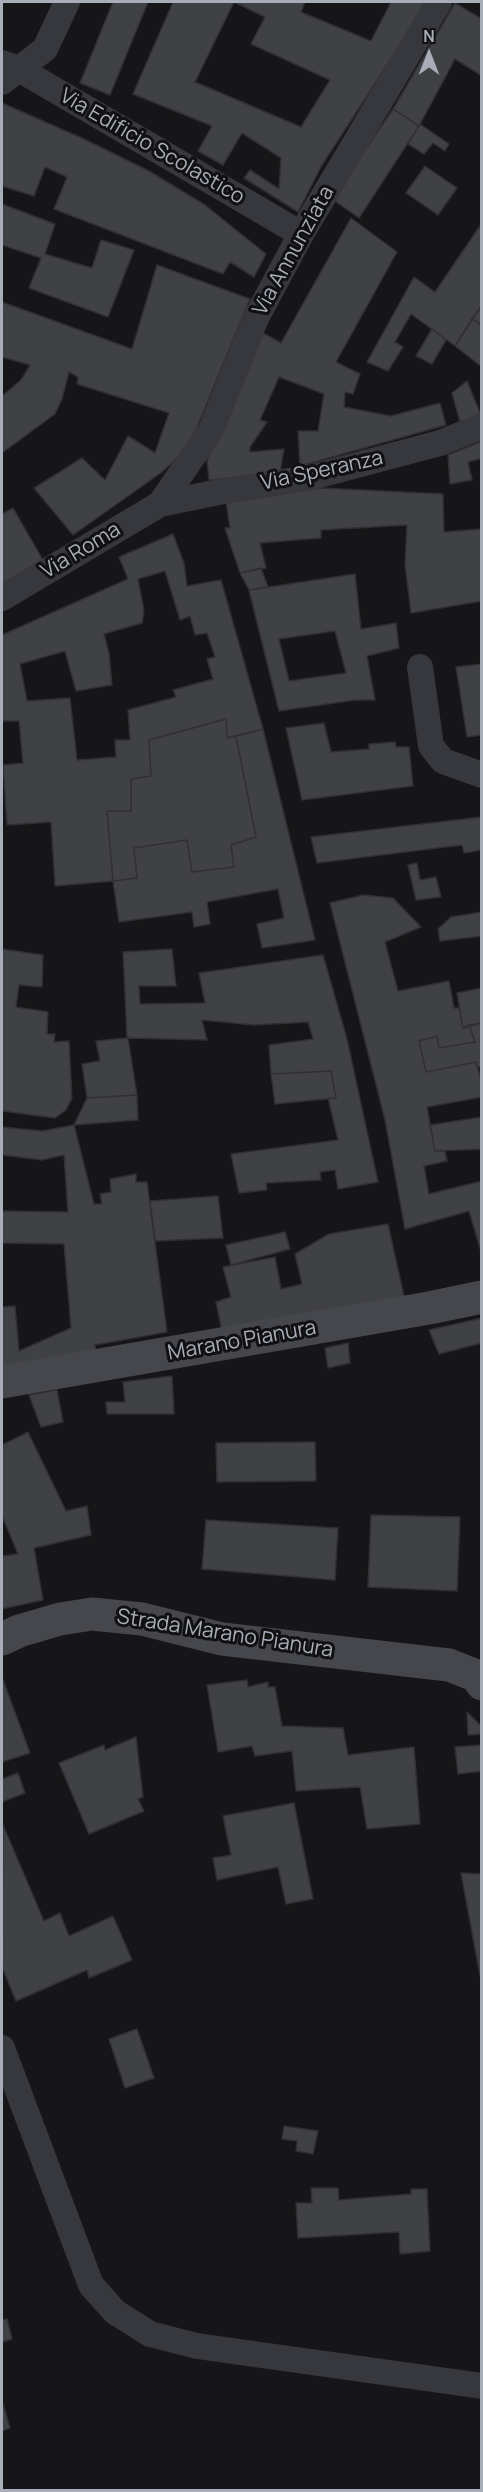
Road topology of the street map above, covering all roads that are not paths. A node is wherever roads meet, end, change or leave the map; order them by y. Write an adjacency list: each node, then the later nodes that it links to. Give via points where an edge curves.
1 (67, 2): 3 (street, via 45,49)
2 (438, 2): 4 (street, Via Annunziata)
3 (7, 71): 4 (street, Via Edificio Scolastico)
4 (301, 234): 6 (street, Via Annunziata, via 256,318 211,430)
5 (482, 426): 6 (street, Via Speranza, via 440,443 308,478)
6 (160, 504): 7 (street, Via Roma)
7 (2, 598)
8 (420, 667): 9 (street, via 431,746 442,761)
9 (482, 775)
10 (482, 1297): 11 (street, Marano Pianura)
11 (2, 1382)
12 (2, 1639): 13 (street, Strada Marano Pianura, via 60,1619 92,1614 142,1619 222,1639 449,1665 477,1676)
13 (482, 1684)
14 (2, 2048): 15 (street, via 91,2285 115,2312 150,2334 196,2346)
15 (482, 2386)

